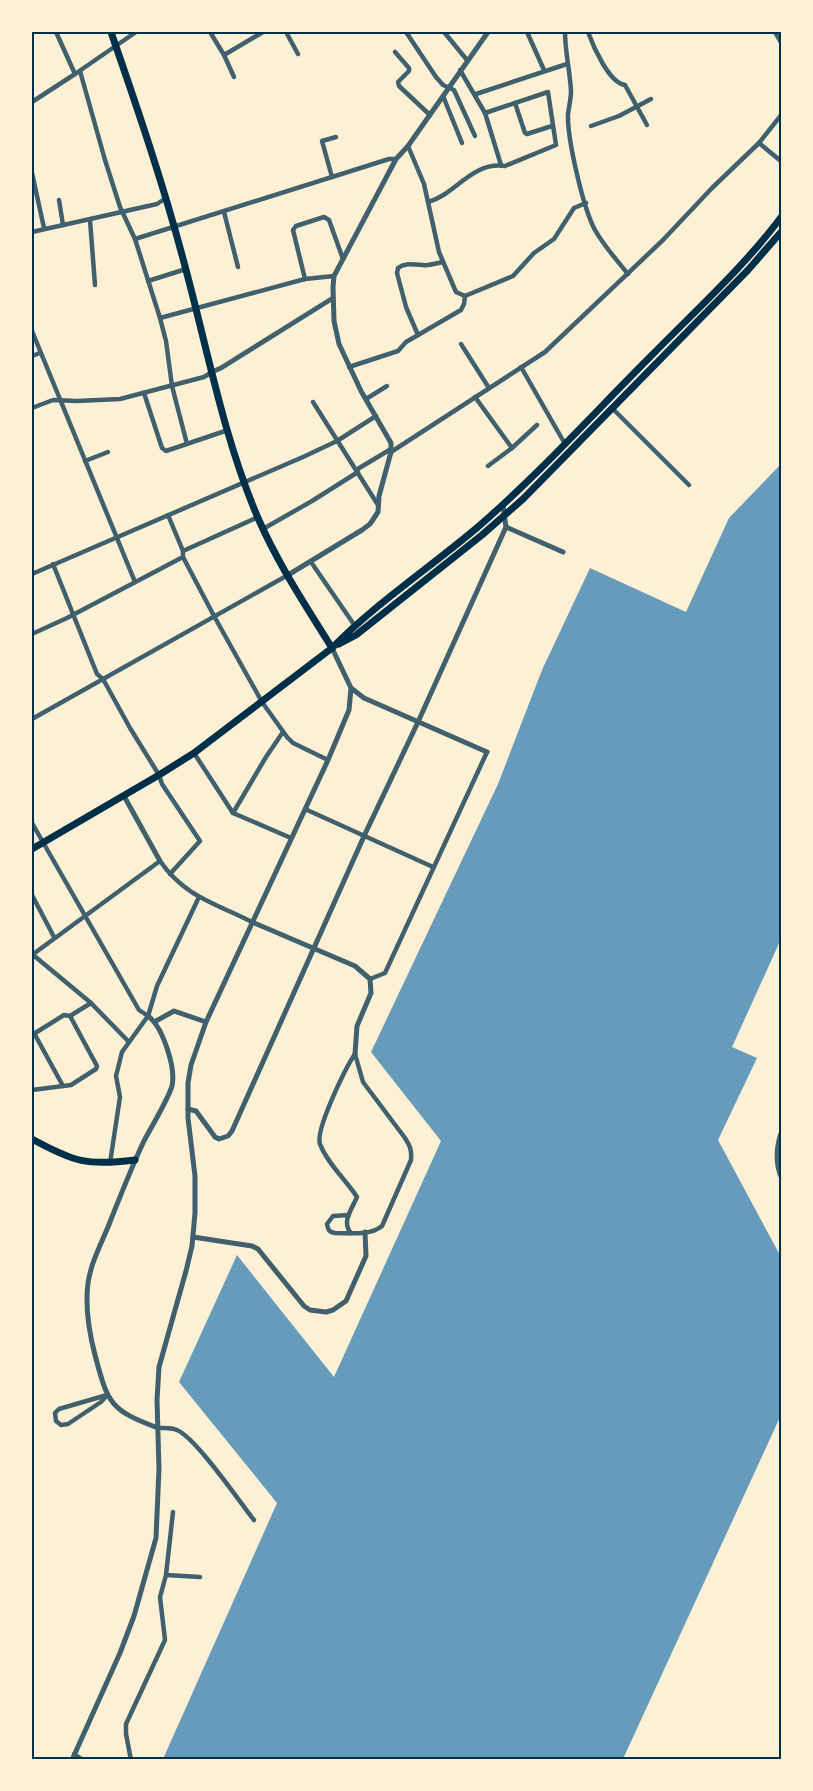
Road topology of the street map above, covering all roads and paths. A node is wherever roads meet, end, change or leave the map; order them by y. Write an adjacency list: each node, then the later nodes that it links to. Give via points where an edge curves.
1 (56, 32): 23 (street)
2 (111, 32): 15 (main road)
3 (136, 32): 15 (street)
4 (210, 32): 18 (street)
5 (263, 32): 18 (street)
6 (286, 32): 17 (street)
7 (406, 32): 25 (street, via 436,77)
8 (444, 32): 19 (street)
9 (488, 32): 19 (street)
10 (527, 32): 22 (street)
11 (565, 32): 20 (street)
12 (588, 32): 31 (street, via 610,77 625,85)
13 (775, 32): 14 (street)
14 (782, 44)
15 (116, 46): 23 (street); 48 (main road)
16 (395, 52): 34 (street, via 409,68 399,86)
17 (298, 54)
18 (224, 55): 24 (street)
19 (467, 60): 21 (street)
20 (567, 63): 22 (street); 51 (street, via 570,132)
21 (460, 70): 25 (street); 26 (street)
22 (544, 70): 26 (street)
23 (78, 73): 29 (street); 52 (street)
24 (234, 77)
25 (449, 88): 27 (street); 39 (street, via 459,98)
26 (476, 94): 32 (street)
27 (443, 96): 34 (street); 40 (street)
28 (651, 99): 31 (street)
29 (32, 102)
30 (514, 103): 32 (street); 36 (street, via 525,133); 36 (street, via 548,92)
31 (636, 108): 35 (street); 37 (street)
32 (485, 112): 45 (street)
33 (782, 114): 41 (street)
34 (430, 115): 42 (street)
35 (647, 125)
36 (552, 126): 45 (street, via 556,145)
37 (591, 126)
38 (336, 136): 47 (street, via 322,141)
39 (476, 136)
40 (462, 143)
41 (759, 143): 44 (street); 67 (street)
42 (408, 146): 43 (street); 50 (street)
43 (396, 159): 47 (street); 63 (street)
44 (782, 162)
45 (501, 165): 50 (street, via 471,174 443,196)
46 (32, 173): 59 (street)
47 (332, 177): 53 (street)
48 (166, 198): 52 (street); 58 (main road)
49 (59, 200): 56 (street)
50 (428, 202): 64 (street)
51 (586, 203): 67 (street, via 589,219); 72 (street, via 574,208 554,239 534,253 513,276)
52 (123, 212): 55 (street); 62 (street)
53 (224, 212): 58 (street); 65 (street)
54 (782, 216): 57 (main road)
55 (90, 220): 56 (street); 71 (street)
56 (63, 225): 59 (street)
57 (774, 226): 61 (street); 99 (main road)
58 (174, 227): 62 (street); 66 (main road)
59 (44, 228): 60 (street)
60 (32, 232)
61 (781, 233): 93 (main road)
62 (135, 239): 70 (street)
63 (343, 259): 68 (street); 69 (street, via 329,220 324,217 296,226 292,230)
64 (443, 262): 72 (street, via 456,292); 77 (street, via 398,268 406,307)
65 (238, 267)
66 (186, 269): 70 (street); 74 (main road)
67 (628, 274): 82 (street, via 545,352)
68 (334, 276): 69 (street); 73 (street)
69 (305, 279): 74 (street)
70 (148, 281): 75 (street)
71 (95, 285)
72 (465, 296): 77 (street, via 461,310)
73 (333, 298): 81 (street, via 334,321); 83 (street)
74 (196, 308): 75 (street); 83 (main road)
75 (160, 318): 84 (street)
76 (32, 331): 79 (street)
77 (418, 335): 81 (street, via 398,351)
78 (461, 344): 86 (street)
79 (40, 353): 80 (street); 90 (street)
80 (32, 356)
81 (349, 367): 89 (street)
82 (521, 367): 86 (street); 99 (street)
83 (212, 372): 84 (street); 96 (main road)
84 (172, 386): 87 (street); 98 (street)
85 (387, 386): 89 (street)
86 (489, 388): 88 (street)
87 (144, 393): 90 (street, via 107,400); 98 (street, via 162,448 166,451)
88 (475, 397): 100 (street); 101 (street)
89 (366, 399): 94 (street)
90 (60, 400): 92 (street); 103 (street)
91 (313, 402): 97 (street)
92 (32, 408)
93 (613, 409): 107 (street); 110 (main road)
94 (376, 416): 97 (street); 101 (street)
95 (537, 425): 100 (street)
96 (228, 430): 98 (street); 106 (main road)
97 (337, 441): 105 (street); 106 (street)
98 (188, 444)
99 (565, 444): 109 (main road)
100 (512, 448): 104 (street)
101 (391, 450): 105 (street); 108 (street)
102 (108, 452): 103 (street)
103 (86, 461): 115 (street)
104 (488, 466)
105 (357, 471): 108 (street); 114 (street)
106 (244, 483): 111 (street); 112 (main road)
107 (689, 485)
108 (378, 505): 118 (street, via 370,524)
109 (503, 505): 110 (street); 125 (main road)
110 (505, 514): 113 (street); 127 (main road, via 356,636)
111 (168, 515): 115 (street); 117 (street)
112 (258, 518): 114 (main road); 117 (street)
113 (506, 527): 116 (street); 132 (street)
114 (263, 529): 121 (main road)
115 (118, 538): 119 (street); 122 (street)
116 (563, 552)
117 (183, 554): 122 (street); 124 (street)
118 (311, 562): 121 (street); 125 (street)
119 (53, 564): 120 (street); 123 (street)
120 (32, 574)
121 (288, 575): 124 (street); 127 (main road)
122 (135, 582): 123 (street)
123 (72, 614): 126 (street); 128 (street, via 97,674)
124 (214, 616): 128 (street); 130 (street)
125 (355, 626): 127 (main road)
126 (32, 634)
127 (332, 648): 129 (street); 130 (main road)
128 (103, 679): 131 (street); 137 (street)
129 (351, 688): 132 (street, via 364,698); 136 (street, via 349,710)
130 (262, 702): 133 (street); 135 (main road)
131 (32, 719)
132 (418, 722): 134 (street); 142 (street)
133 (283, 732): 136 (street, via 293,743); 140 (street)
134 (487, 752): 147 (street)
135 (194, 753): 137 (main road); 140 (street)
136 (328, 760): 139 (street)
137 (159, 776): 138 (main road); 148 (street, via 200,841)
138 (124, 796): 144 (main road); 146 (street)
139 (305, 809): 142 (street); 143 (street)
140 (233, 813): 143 (street)
141 (32, 823): 144 (street)
142 (365, 834): 147 (street); 154 (street)
143 (291, 838): 152 (street)
144 (43, 842): 145 (main road); 151 (street)
145 (32, 849)
146 (160, 861): 148 (street); 151 (street)
147 (433, 867): 156 (street, via 385,973)
148 (170, 874): 150 (street)
149 (32, 895): 153 (street)
150 (199, 897): 152 (street); 159 (street)
151 (84, 916): 153 (street); 159 (street, via 139,1010)
152 (252, 922): 154 (street); 161 (street)
153 (54, 937): 155 (street)
154 (314, 948): 156 (street, via 355,966); 167 (street, via 232,1131 219,1139 196,1111)
155 (32, 954): 157 (street)
156 (370, 979): 164 (street, via 371,993 357,1026)
157 (91, 1004): 158 (street); 163 (street)
158 (70, 1016): 162 (street, via 64,1015); 165 (street, via 97,1066 71,1085)
159 (148, 1016): 160 (street); 163 (street)
160 (156, 1021): 161 (street, via 174,1011); 170 (street, via 171,1061 172,1086)
161 (206, 1022): 167 (street, via 191,1065)
162 (33, 1034): 165 (street)
163 (128, 1041): 171 (street, via 116,1076 120,1097)
164 (355, 1054): 173 (street, via 318,1133 322,1149 357,1197); 174 (street, via 363,1082 411,1146 412,1153 382,1226)
165 (63, 1086): 166 (street)
166 (32, 1090)
167 (188, 1109): 176 (street, via 195,1176)
168 (782, 1131): 172 (street, via 777,1156)
169 (32, 1139): 171 (main road, via 84,1162)
170 (135, 1160): 171 (main road); 177 (street, via 92,1264 88,1284 94,1349)
171 (110, 1163)
172 (782, 1179)
173 (349, 1215): 175 (street, via 346,1225); 175 (street, via 333,1216 327,1224 330,1233)
174 (365, 1232): 175 (street); 176 (street, via 366,1256 346,1301 326,1312 304,1306 258,1249)
175 (351, 1233)
176 (193, 1237): 178 (street, via 159,1367)
177 (107, 1395): 177 (street, via 68,1424 56,1421 59,1409); 178 (street, via 117,1409)
178 (158, 1428): 180 (street, via 179,1431 192,1443); 183 (street, via 156,1538 131,1625)
179 (173, 1512): 181 (street)
180 (254, 1520)
181 (166, 1575): 182 (street); 185 (street, via 160,1597 165,1640 126,1724)
182 (200, 1577)
183 (73, 1757): 184 (street)
184 (83, 1760)
185 (131, 1760)

